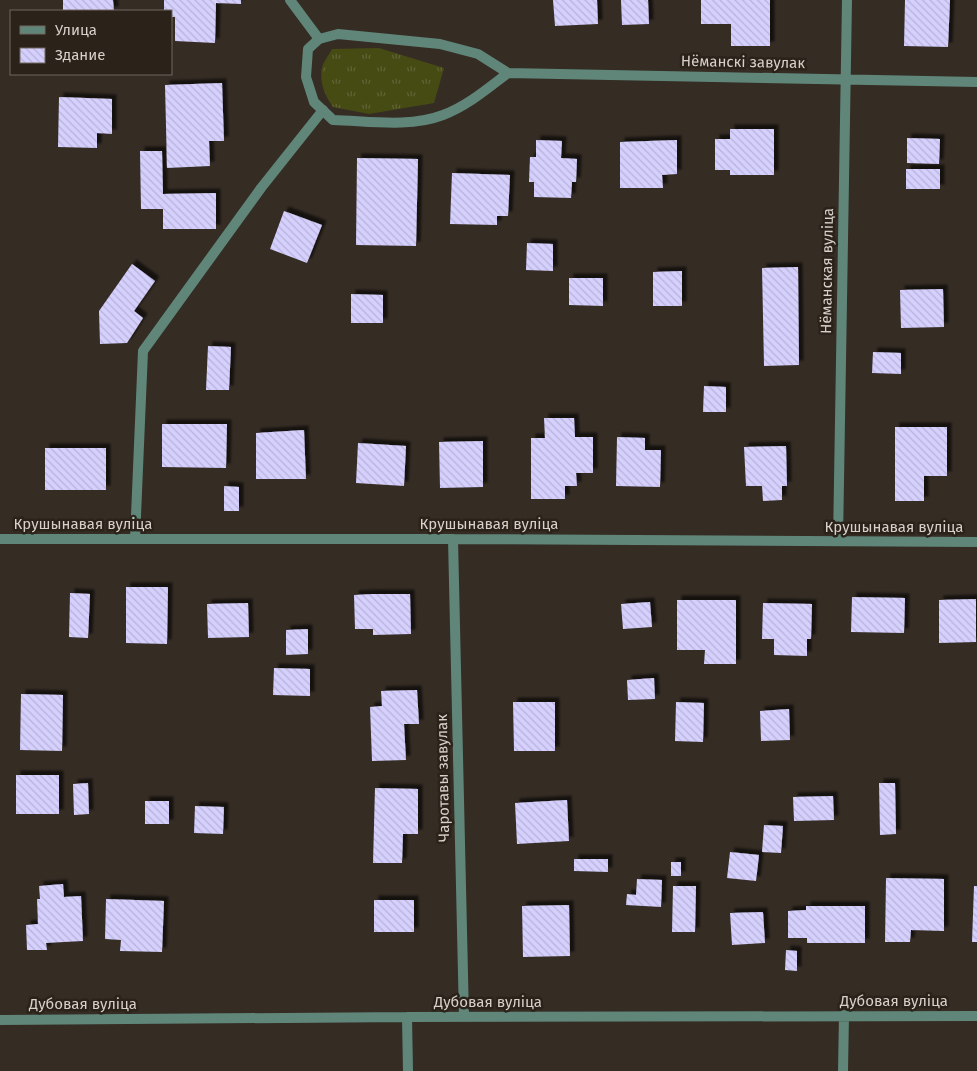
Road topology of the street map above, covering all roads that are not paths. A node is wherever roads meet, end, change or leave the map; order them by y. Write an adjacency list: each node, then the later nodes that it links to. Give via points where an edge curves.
1 (290, 0): 3 (street)
2 (847, 0): 5 (street, Нёманская вуліца)
3 (319, 39): 4 (street, via 338,34 440,44 478,54); 7 (street, via 308,49 306,77 314,102)
4 (508, 73): 5 (street, Нёманскі завулак); 7 (street, via 474,99 443,115 412,122 333,120)
5 (845, 79): 6 (street, Нёманскі завулак); 11 (street, Нёманская вуліца)
6 (977, 82)
7 (323, 110): 9 (street, via 261,188 143,351)
8 (0, 539): 9 (street, Крушынавая вуліца)
9 (135, 539): 10 (street, Крушынавая вуліца)
10 (453, 539): 11 (street, Крушынавая вуліца); 16 (street, Чаротавы завулак)
11 (838, 542): 12 (street, Крушынавая вуліца)
12 (977, 542)
13 (844, 1015): 14 (street, Дубовая вуліца); 16 (street, Дубовая вуліца); 19 (street)
14 (977, 1016)
15 (407, 1017): 16 (street, Дубовая вуліца); 17 (street, Дубовая вуліца); 18 (street)
16 (464, 1017)
17 (0, 1020)
18 (408, 1071)
19 (843, 1071)

